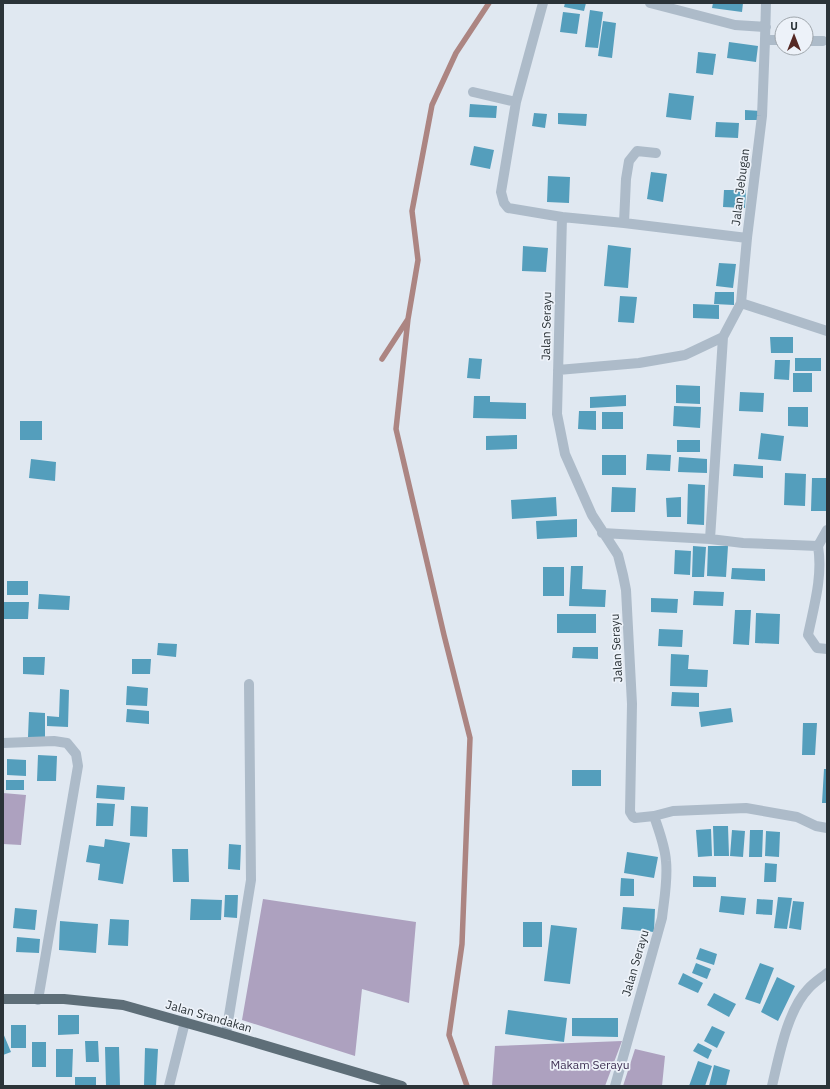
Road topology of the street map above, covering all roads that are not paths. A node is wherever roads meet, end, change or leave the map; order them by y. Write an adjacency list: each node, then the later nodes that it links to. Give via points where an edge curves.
1 (543, 3): 10 (street)
2 (650, 3): 4 (street, via 735,25)
3 (766, 3): 4 (street, Jalan Jebugan)
4 (766, 27): 5 (street, Jalan Jebugan)
5 (766, 40): 6 (street); 14 (street, Jalan Jebugan, via 762,116)
6 (774, 40)
7 (814, 41): 8 (street)
8 (823, 41)
9 (473, 92): 10 (street)
10 (516, 102): 12 (street, via 501,192 504,203 508,208)
11 (656, 153): 13 (street, via 637,151 629,161)
12 (562, 217): 13 (street, Jalan Jebugan); 18 (street, Jalan Serayu)
13 (624, 223): 14 (street, Jalan Jebugan)
14 (747, 238): 15 (street)
15 (741, 303): 16 (street); 17 (street)
16 (827, 332)
17 (723, 337): 18 (street, via 685,355 639,363); 21 (street)
18 (558, 370): 20 (street, Jalan Serayu, via 557,414 565,454)
19 (827, 530): 22 (street)
20 (602, 533): 21 (street); 26 (street, Jalan Serayu, via 618,555 626,590 632,704 630,812 635,818)
21 (710, 539): 22 (street)
22 (818, 546): 23 (street, via 821,560 818,588 808,635 817,648)
23 (827, 649)
24 (249, 684): 32 (street, via 252,880)
25 (3, 743): 30 (street, via 67,743 76,754 78,766)
26 (654, 816): 27 (street, via 673,811 746,808 797,817); 35 (street, Jalan Serayu, via 664,846 666,862 662,918)
27 (827, 828)
28 (827, 973): 36 (street, via 807,989 797,1005 782,1044)
29 (3, 999): 30 (main road, Jalan Srandakan)
30 (38, 1000): 31 (main road, Jalan Srandakan, via 64,999 123,1005)
31 (185, 1022): 32 (main road, Jalan Srandakan); 33 (street)
32 (226, 1034): 34 (main road, Jalan Srandakan)
33 (169, 1086)
34 (402, 1086)
35 (615, 1086)
36 (772, 1086)

